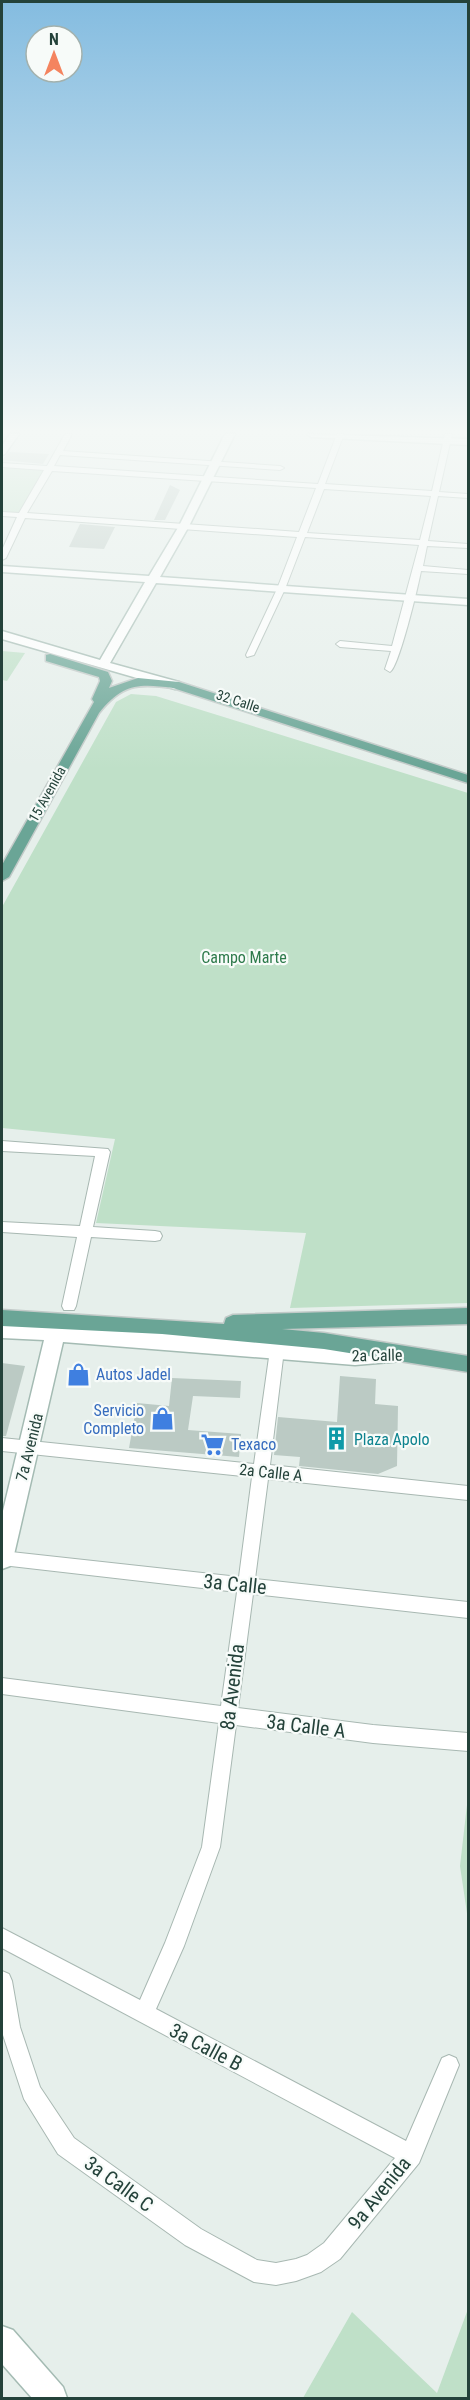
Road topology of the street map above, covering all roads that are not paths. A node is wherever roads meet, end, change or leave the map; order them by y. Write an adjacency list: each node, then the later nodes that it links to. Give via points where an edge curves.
1 (173, 546): 7 (street)
2 (298, 546): 8 (street)
3 (423, 546): 4 (street)
4 (418, 568): 6 (street); 9 (street)
5 (2, 569): 7 (street)
6 (468, 572)
7 (153, 580): 8 (street); 17 (street)
8 (281, 589): 9 (street); 15 (street)
9 (411, 598): 10 (street); 14 (street)
10 (468, 602)
11 (2, 635): 17 (street, 32 Calle)
12 (2, 641): 16 (street)
13 (340, 644): 14 (street)
14 (397, 649): 18 (street)
15 (250, 655)
16 (50, 658): 17 (street); 20 (main road, via 104,675 106,681)
17 (109, 667): 19 (street, 32 Calle)
18 (390, 669)
19 (175, 685): 20 (main road, 32 Calle, via 121,684); 21 (main road, 32 Calle)
20 (93, 712): 22 (main road, 32 Calle, via 120,694 161,691); 23 (main road, 15 Avenida)
21 (468, 778)
22 (468, 789)
23 (2, 877)
24 (2, 1146): 26 (street, via 103,1152)
25 (2, 1227): 26 (street)
26 (84, 1232): 27 (street); 28 (street)
27 (154, 1236)
28 (69, 1306)
29 (468, 1316): 31 (main road)
30 (2, 1318): 31 (main road, 2a Calle)
31 (162, 1326): 35 (main road, 2a Calle, via 324,1341)
32 (2, 1330): 33 (street, 2a Calle)
33 (55, 1334): 34 (street, 2a Calle); 38 (street, 7a Avenida)
34 (277, 1350): 35 (street, 2a Calle, via 355,1357); 39 (street, 8a Avenida)
35 (412, 1355): 36 (main road)
36 (468, 1364)
37 (2, 1444): 38 (street, 2a Calle A)
38 (30, 1447): 39 (street, 2a Calle A); 41 (street, 7a Avenida)
39 (260, 1471): 40 (street, 2a Calle A); 42 (street, 8a Avenida)
40 (468, 1493)
41 (2, 1558): 42 (street, 3a Calle)
42 (245, 1585): 43 (street, 3a Calle); 45 (street, 8a Avenida)
43 (468, 1610)
44 (2, 1686): 45 (street, 3a Calle A)
45 (228, 1716): 46 (street, 3a Calle A); 49 (street, 8a Avenida, via 211,1847)
46 (468, 1742)
47 (2, 1938): 49 (street, 3a Calle B)
48 (2, 1981): 52 (street, 3a Calle C, via 10,2027 31,2092 66,2146 193,2237 254,2271 276,2274 296,2270)
49 (144, 2014): 51 (street, 3a Calle B)
50 (449, 2065): 51 (street, 9a Avenida)
51 (411, 2155): 52 (street, 9a Avenida)
52 (332, 2251)
53 (2, 2341): 54 (street)
54 (52, 2398)

